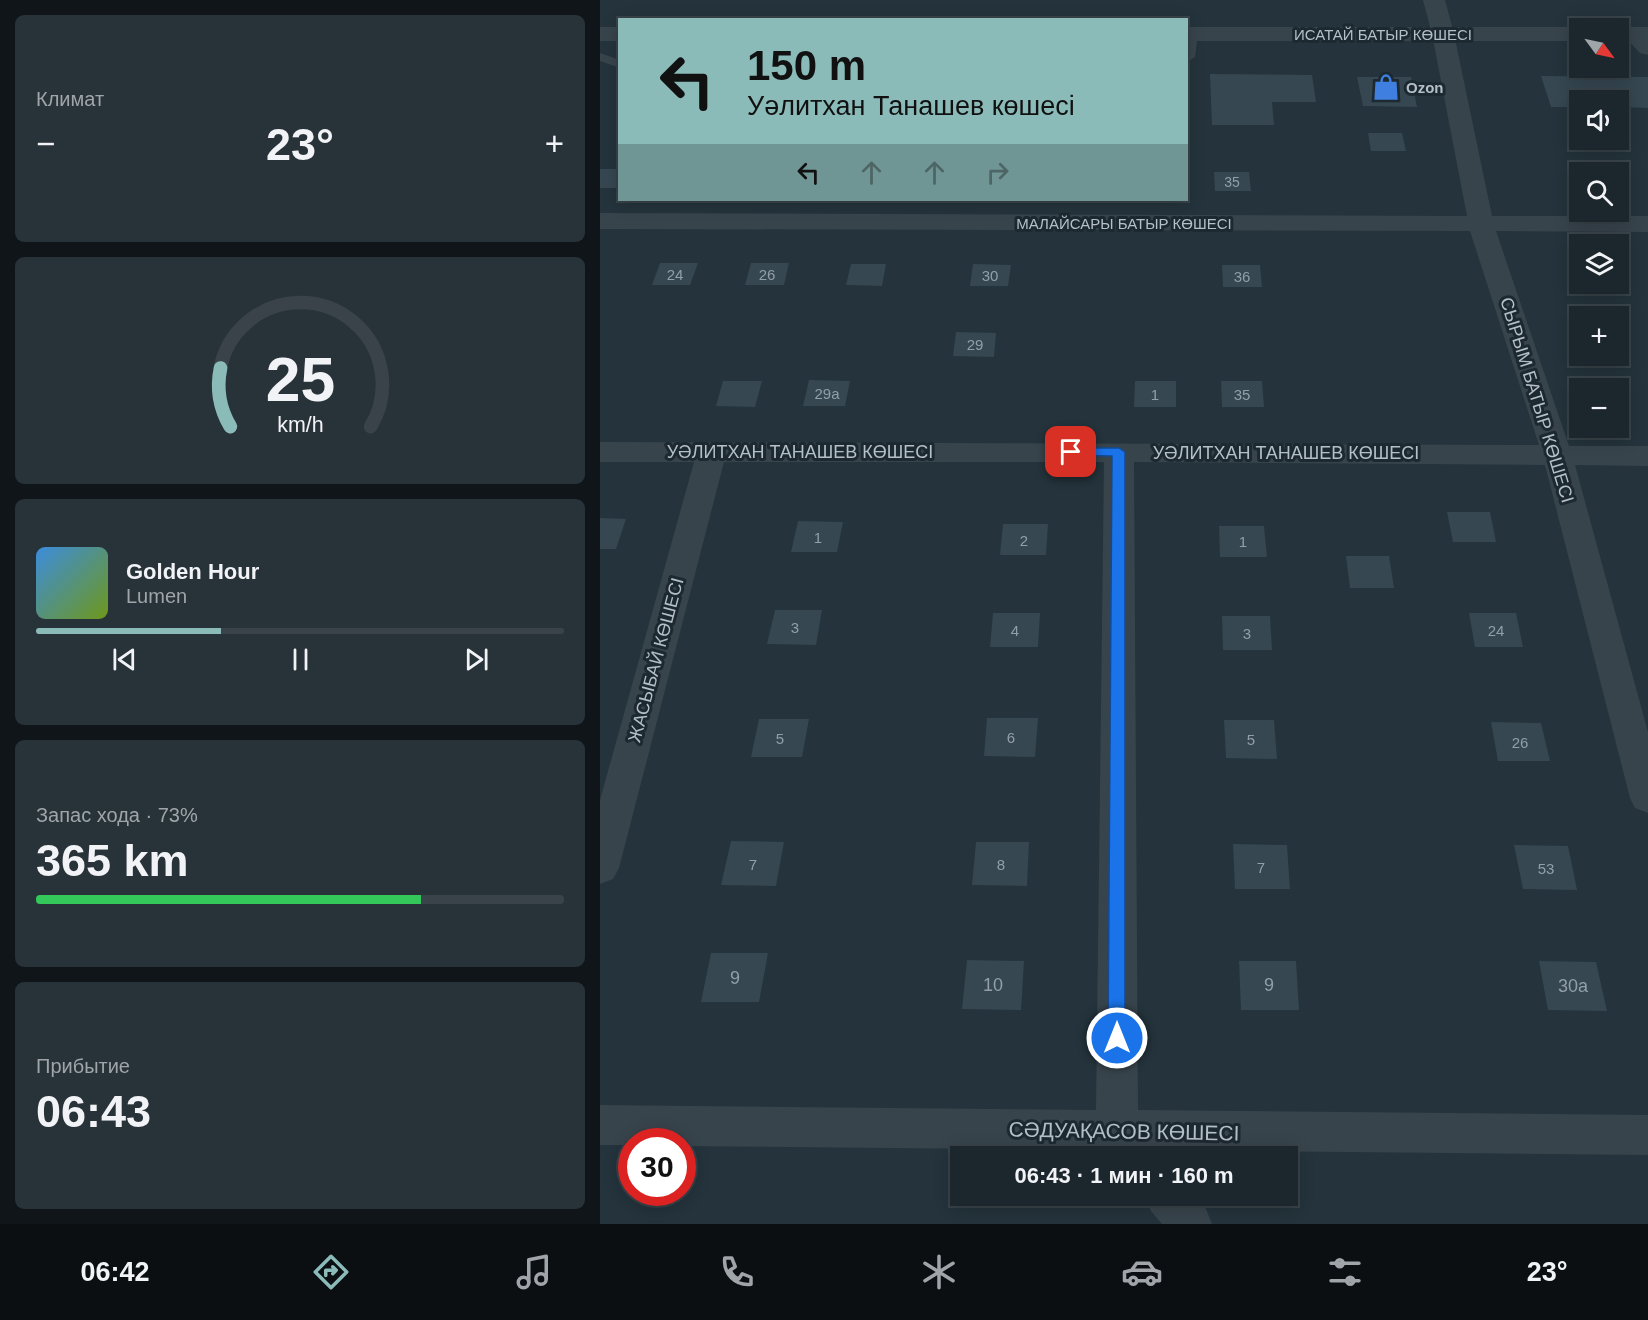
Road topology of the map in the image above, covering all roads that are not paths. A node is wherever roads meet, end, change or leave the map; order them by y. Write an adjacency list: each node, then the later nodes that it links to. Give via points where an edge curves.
1 (1434, 0): 5 (street, СЫРЫМ БАТЫР КӨШЕСІ)
2 (600, 34): 3 (street)
3 (618, 34)
4 (1189, 34): 5 (street, ИСАТАЙ БАТЫР КӨШЕСІ); 8 (lane)
5 (1443, 34): 6 (street, ИСАТАЙ БАТЫР КӨШЕСІ); 11 (street, СЫРЫМ БАТЫР КӨШЕСІ)
6 (1569, 34)
7 (600, 57): 9 (lane)
8 (1188, 58)
9 (618, 63)
10 (600, 221): 11 (street, МАЛАЙСАРЫ БАТЫР КӨШЕСІ)
11 (1481, 224): 12 (street, МАЛАЙСАРЫ БАТЫР КӨШЕСІ); 16 (street, СЫРЫМ БАТЫР КӨШЕСІ)
12 (1648, 224)
13 (600, 452): 15 (street, УӘЛИТХАН ТАНАШЕВ КӨШЕСІ)
14 (1119, 452): 15 (street, УӘЛИТХАН ТАНАШЕВ КӨШЕСІ); 16 (street, УӘЛИТХАН ТАНАШЕВ КӨШЕСІ); 22 (street)
15 (712, 453): 19 (street, ЖАСЫБАЙ КӨШЕСІ)
16 (1557, 455): 17 (street, УӘЛИТХАН ТАНАШЕВ КӨШЕСІ); 18 (street, СЫРЫМ БАТЫР КӨШЕСІ)
17 (1648, 456)
18 (1648, 798)
19 (600, 868)
20 (600, 1125): 22 (street, СӘДУАҚАСОВ КӨШЕСІ)
21 (1648, 1135): 22 (street, СӘДУАҚАСОВ КӨШЕСІ)
22 (1126, 1144)
23 (1175, 1206): 24 (street)
24 (1190, 1224)

